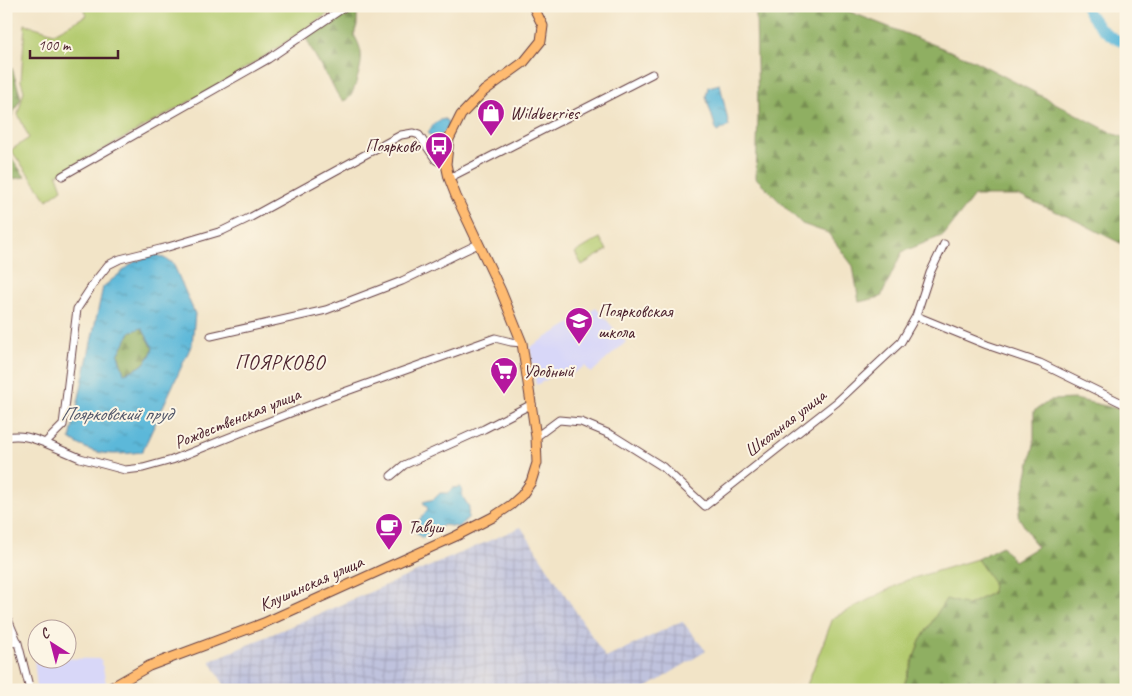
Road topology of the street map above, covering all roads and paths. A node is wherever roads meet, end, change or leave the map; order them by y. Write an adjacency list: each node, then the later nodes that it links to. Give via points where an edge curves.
1 (346, 6): 5 (street, via 268,59)
2 (533, 6): 4 (main road, via 543,26 540,41 524,62 484,91 461,115 449,139)
3 (652, 74): 6 (street)
4 (446, 164): 6 (main road); 16 (street, via 436,160 419,135 412,132 401,135 222,231 108,265 77,310 63,425)
5 (62, 176)
6 (449, 178): 7 (main road)
7 (478, 244): 10 (street, via 402,281 326,310); 11 (main road)
8 (944, 244): 9 (street, Школьная улица, via 930,273)
9 (916, 316): 13 (street, via 1040,363); 15 (street, Школьная улица, via 901,342 876,367 837,402 705,506 664,466 612,435 581,422 559,420)
10 (211, 336)
11 (522, 343): 12 (main road); 16 (street, Рождественская улица, via 494,338 333,396 172,460 143,468 125,470 80,458)
12 (532, 404): 15 (main road); 17 (street, via 404,465)
13 (1126, 405)
14 (6, 437): 16 (street, Рождественская улица, via 32,437)
15 (536, 437): 22 (main road, Клушинская улица, via 536,463 531,482 511,506 493,517 264,623 149,666)
16 (46, 443)
17 (391, 476)
18 (6, 615): 20 (street)
19 (6, 642): 20 (street)
20 (18, 643): 21 (street)
21 (30, 690)
22 (107, 690)

